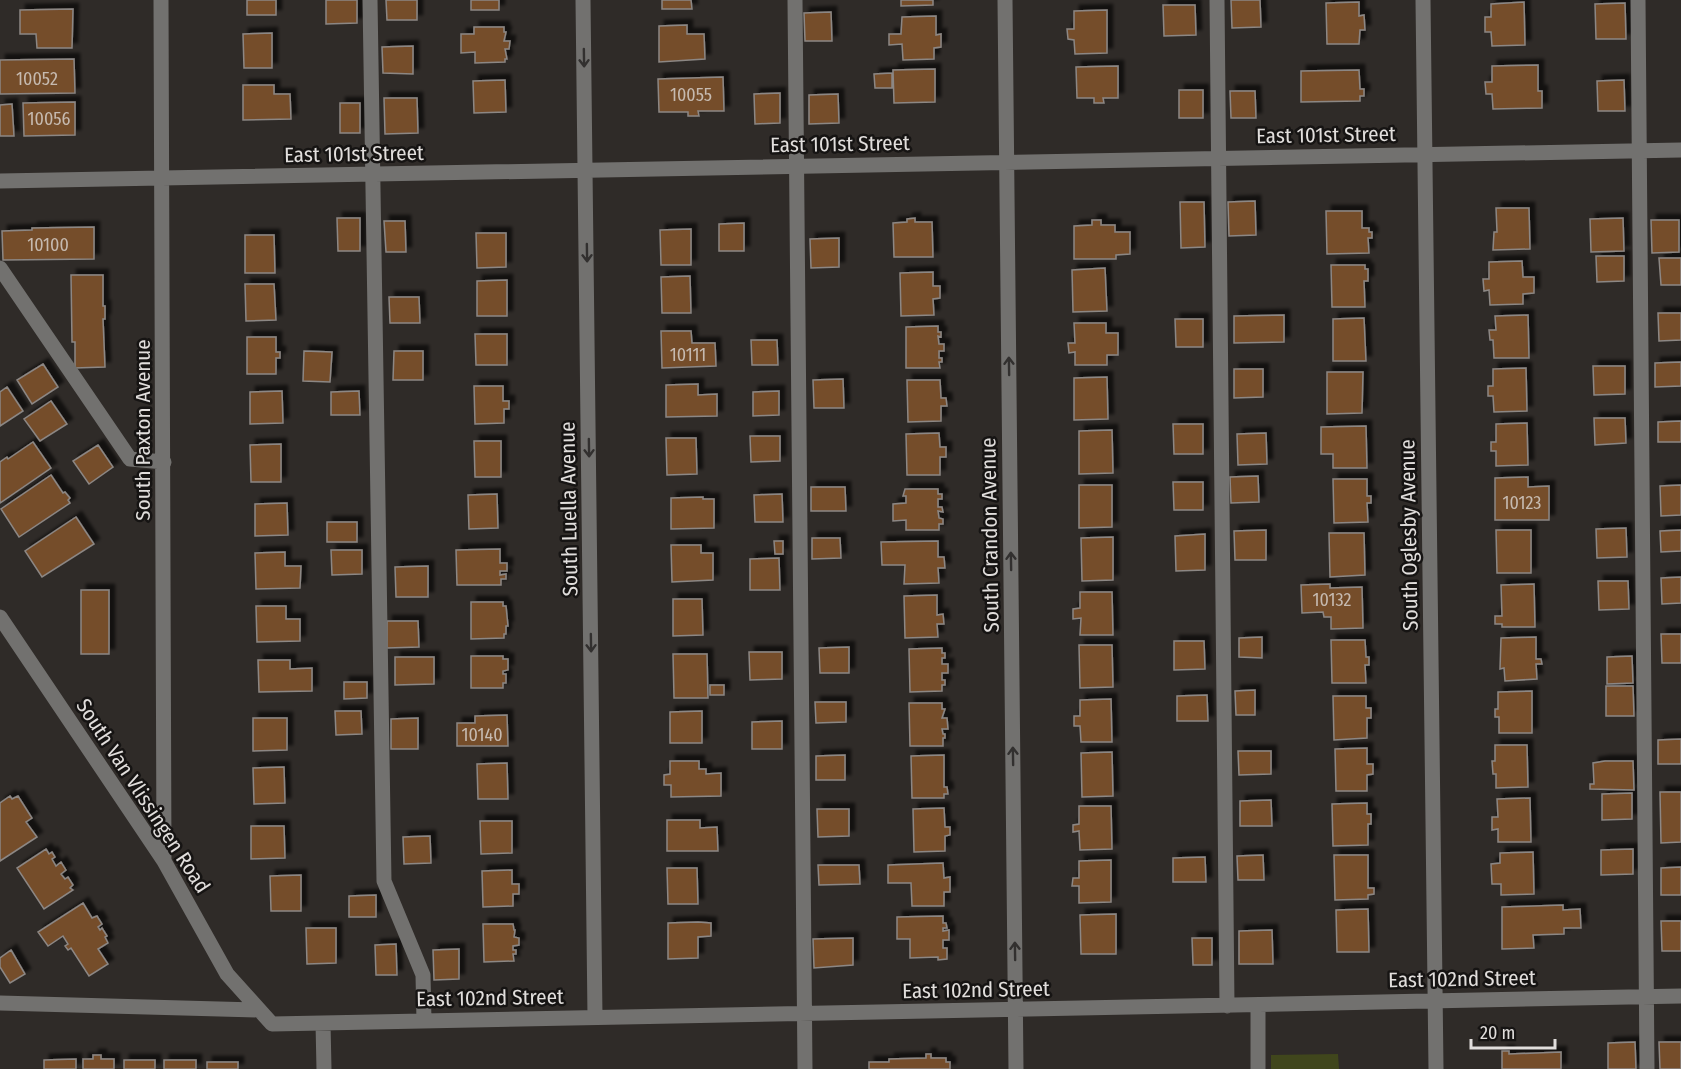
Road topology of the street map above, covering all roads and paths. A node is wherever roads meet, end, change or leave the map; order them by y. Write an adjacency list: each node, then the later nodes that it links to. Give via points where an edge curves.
1 (161, 0): 17 (street, South Paxton Avenue)
2 (370, 0): 16 (street)
3 (583, 0): 15 (street, South Luella Avenue, one-way to 15)
4 (795, 0): 14 (street)
5 (1005, 0): 13 (street, South Crandon Avenue)
6 (1217, 0): 12 (street)
7 (1423, 0): 11 (street, South Oglesby Avenue)
8 (1638, 0): 9 (street)
9 (1639, 150): 10 (street, East 101st Street); 11 (street, East 101st Street); 24 (street)
10 (1681, 150)
11 (1425, 154): 12 (street, East 101st Street); 25 (street, South Oglesby Avenue)
12 (1218, 158): 13 (street, East 101st Street); 27 (street)
13 (1007, 162): 14 (street, East 101st Street); 30 (street, South Crandon Avenue, one-way to 13)
14 (797, 166): 15 (street, East 101st Street); 31 (street)
15 (586, 170): 16 (street, East 101st Street); 32 (street, South Luella Avenue, one-way to 32)
16 (373, 174): 17 (street, East 101st Street); 33 (street, via 384,881 423,975)
17 (163, 178): 18 (street, East 101st Street); 20 (street, South Paxton Avenue)
18 (0, 181)
19 (0, 268): 20 (street, via 130,459)
20 (164, 462): 22 (street, South Paxton Avenue)
21 (0, 617): 22 (street, South Van Vlissingen Road)
22 (164, 861): 29 (street, South Van Vlissingen Road, via 227,974)
23 (1681, 996): 24 (street, East 102nd Street)
24 (1646, 997): 25 (street, East 102nd Street); 41 (street)
25 (1436, 1000): 28 (street, East 102nd Street); 40 (street, South Oglesby Avenue)
26 (0, 1003): 29 (street)
27 (1227, 1005): 28 (street, East 102nd Street); 30 (street, East 102nd Street)
28 (1258, 1005): 39 (street)
29 (259, 1010): 35 (street, South Van Vlissingen Road)
30 (1016, 1010): 31 (street, East 102nd Street); 38 (street, South Crandon Avenue)
31 (804, 1013): 32 (street, East 102nd Street); 37 (street)
32 (596, 1017): 33 (street, East 102nd Street)
33 (424, 1021): 34 (street, East 102nd Street)
34 (323, 1023): 35 (street, East 102nd Street); 36 (street)
35 (272, 1024)
36 (324, 1069)
37 (805, 1069)
38 (1016, 1069)
39 (1258, 1069)
40 (1436, 1069)
41 (1647, 1069)

